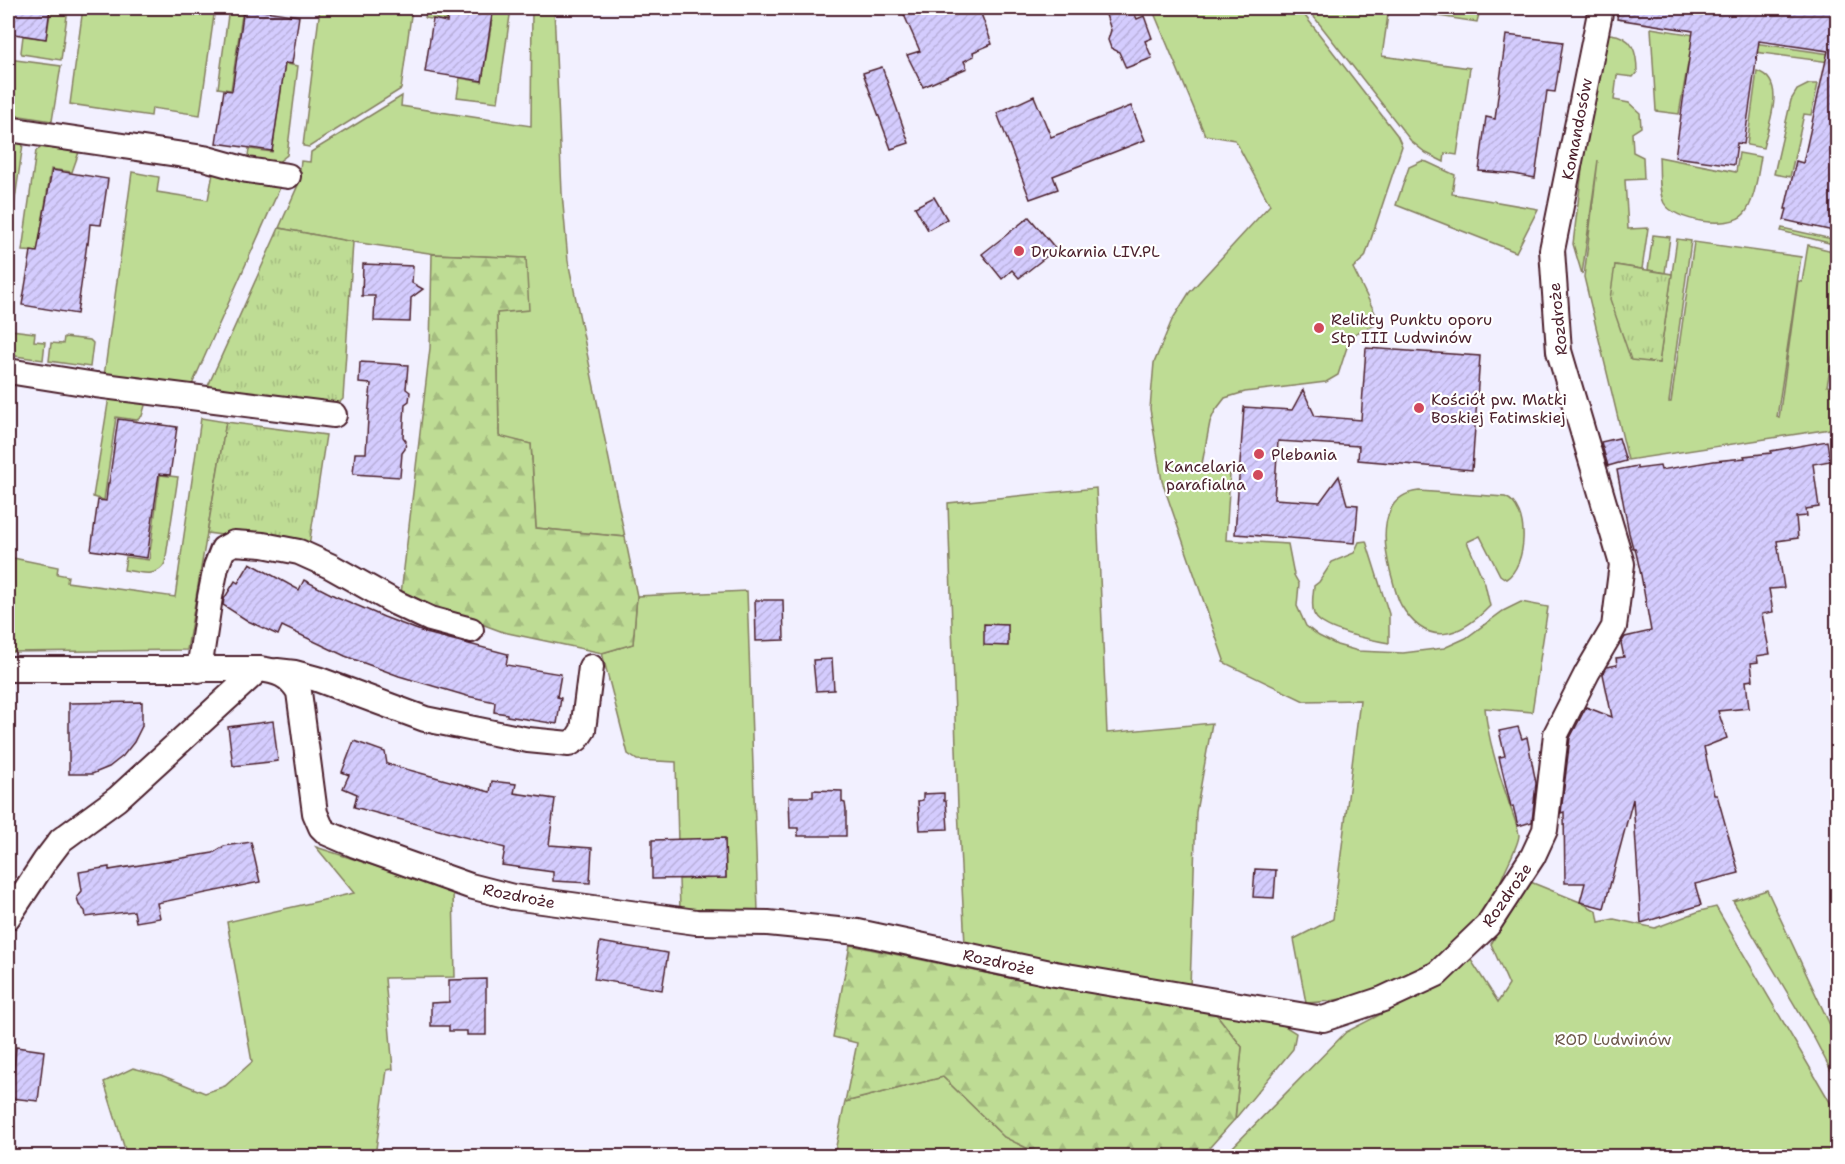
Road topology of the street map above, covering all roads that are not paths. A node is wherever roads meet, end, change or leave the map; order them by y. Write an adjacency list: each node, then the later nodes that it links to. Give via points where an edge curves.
1 (1601, 8): 4 (street, Komandosów)
2 (8, 129): 3 (street, via 204,158)
3 (288, 176)
4 (1552, 250): 11 (street, Rozdroże, via 1559,351 1622,564 1614,627 1556,734 1545,830 1533,856 1488,925 1437,974 1343,1013 1311,1018 1055,974 858,932 768,923 696,922 513,897 470,886 355,845 321,827 315,813 301,697 291,681)
5 (8, 371): 6 (street)
6 (334, 415)
7 (471, 630): 10 (street, via 430,619 299,552 234,543 223,549 216,567)
8 (591, 668): 11 (street, via 583,730 569,744 425,720 317,679)
9 (8, 669): 10 (street)
10 (199, 670): 11 (street)
11 (267, 670): 12 (street, via 117,799 61,840)
12 (8, 917)

